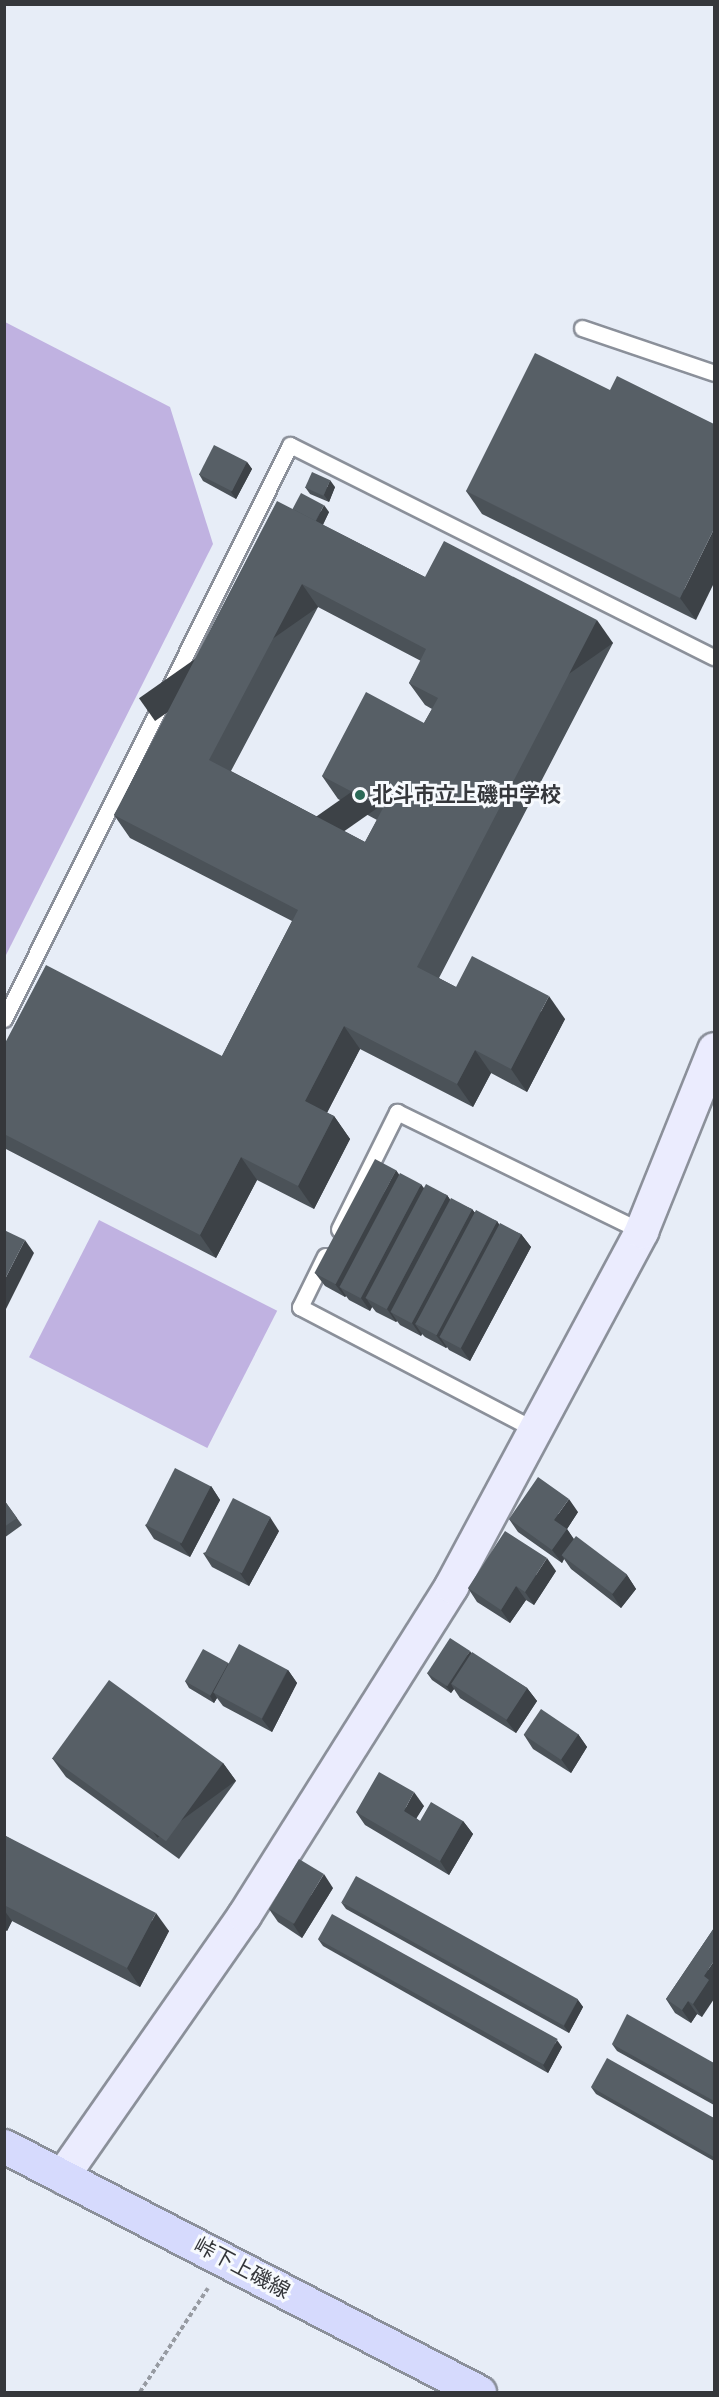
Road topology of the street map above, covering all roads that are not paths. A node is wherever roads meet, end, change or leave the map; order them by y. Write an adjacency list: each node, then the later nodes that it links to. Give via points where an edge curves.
1 (582, 328): 2 (lane)
2 (714, 373)
3 (714, 657): 4 (lane, via 290,445)
4 (4, 1019)
5 (714, 1049): 6 (street)
6 (641, 1231): 7 (street); 7 (lane, via 397,1112 300,1307)
7 (537, 1431): 9 (street, via 451,1586 244,1915)
8 (4, 2146): 9 (main road, 峠下上磯線)
9 (62, 2176): 10 (main road, 峠下上磯線)
10 (479, 2392)

